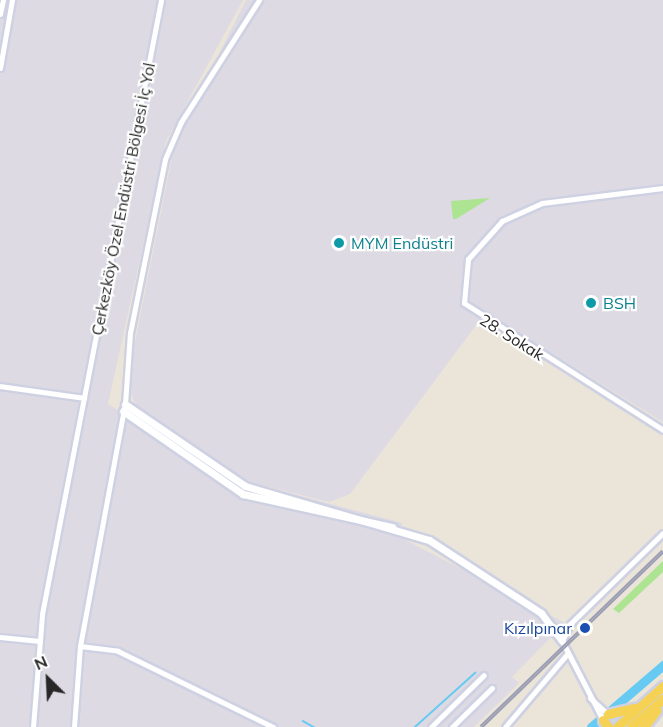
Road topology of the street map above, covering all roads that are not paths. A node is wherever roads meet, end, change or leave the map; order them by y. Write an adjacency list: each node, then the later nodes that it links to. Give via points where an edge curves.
1 (3, 0): 5 (street)
2 (12, 0): 6 (street)
3 (161, 0): 9 (street, Çerkezköy Özel Endüstri Bölgesi İç Yol)
4 (259, 0): 10 (street, via 181,122 165,159 130,333)
5 (0, 14)
6 (0, 68)
7 (663, 188): 11 (street, 28. Sokak, via 542,203 502,221 468,259 464,303)
8 (0, 386): 9 (street)
9 (84, 398): 14 (street, Çerkezköy Özel Endüstri Bölgesi İç Yol)
10 (124, 407): 15 (street, via 244,486 397,527 454,555 541,613); 16 (street)
11 (663, 430)
12 (663, 533): 15 (street, via 570,624)
13 (0, 637): 14 (street)
14 (40, 641): 25 (street, Çerkezköy Özel Endüstri Bölgesi İç Yol)
15 (562, 641): 17 (street)
16 (80, 646): 26 (street); 27 (street, via 118,651)
17 (568, 653): 21 (street); 30 (street)
18 (484, 675): 28 (street)
19 (663, 686): 23 (main road)
20 (492, 688): 29 (street)
21 (590, 698): 24 (street, via 592,707); 24 (street, via 597,702)
22 (663, 700): 32 (main road); 33 (main road)
23 (640, 707): 24 (main road); 31 (main road)
24 (606, 722): 31 (main road)
25 (33, 727)
26 (74, 727)
27 (273, 727)
28 (431, 727)
29 (452, 727)
30 (505, 727)
31 (619, 727)
32 (631, 727)
33 (644, 727)

